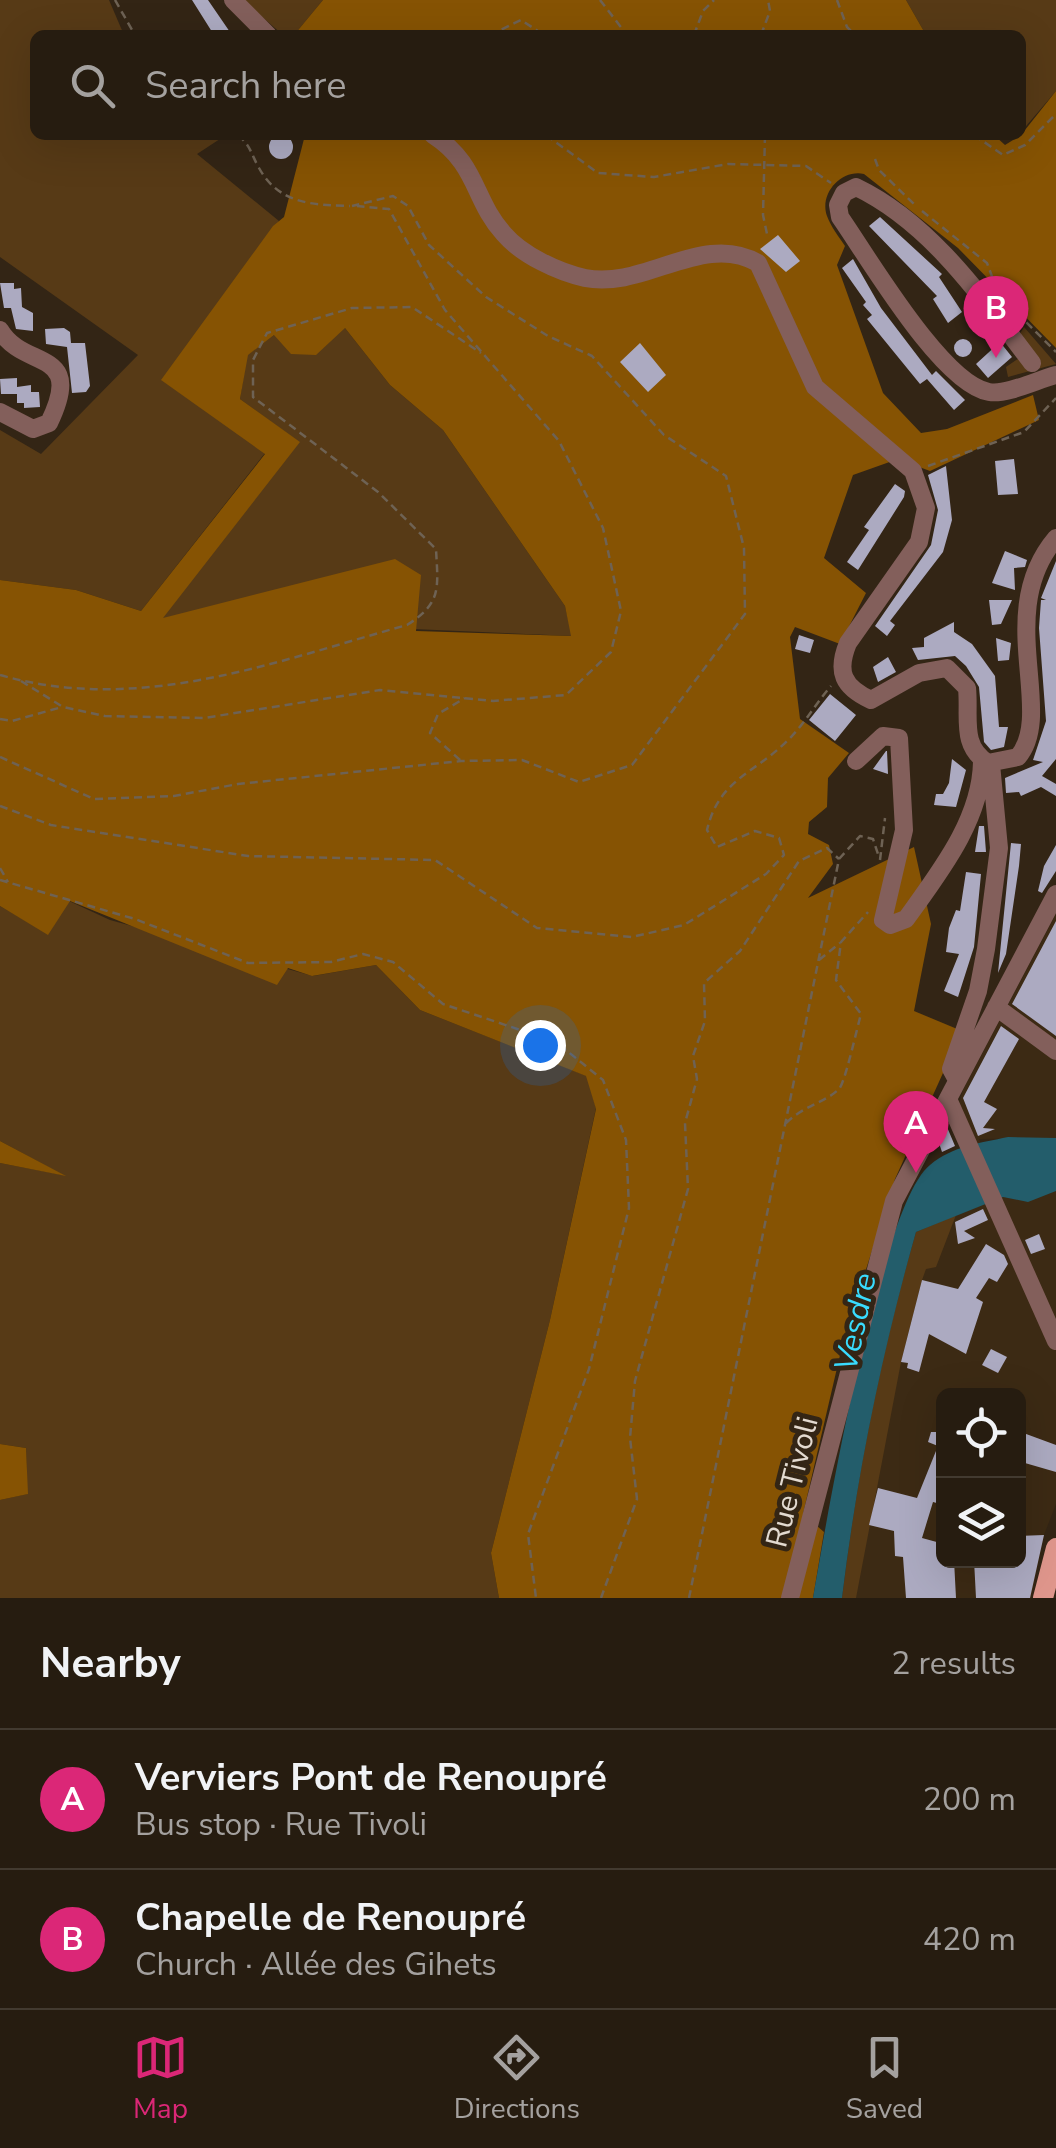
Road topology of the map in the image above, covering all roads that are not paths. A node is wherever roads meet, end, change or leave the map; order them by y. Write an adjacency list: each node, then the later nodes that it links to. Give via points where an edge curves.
1 (233, 0): 2 (street)
2 (263, 30)
3 (439, 140): 10 (street, via 460,154 504,234 541,262 587,278 629,276 720,252 758,263 815,387 912,472 926,508 919,542 848,643 842,673 853,692 871,700 932,668 956,673 967,688 969,743)
4 (0, 330): 7 (street, via 17,349 48,360 61,398 48,424 33,429)
5 (1032, 363): 6 (street, via 931,242 874,196 856,187 844,192 840,217 924,340 968,383 994,393)
6 (1056, 375)
7 (0, 412)
8 (1056, 538): 10 (street, via 1032,576 1025,613 1034,727 1018,757)
9 (856, 760): 10 (street, via 882,736 899,738 904,830 884,905 883,920 890,925 906,918 962,833)
10 (986, 762): 14 (street, via 998,848 978,992 951,1069)
11 (1056, 894): 12 (street)
12 (996, 1007): 13 (street); 14 (street)
13 (1056, 1051)
14 (957, 1080): 15 (street, Rue Tivoli)
15 (948, 1099): 16 (street); 18 (street, Rue Tivoli, via 894,1201)
16 (1056, 1340)
17 (1056, 1548): 19 (main road)
18 (790, 1598)
19 (1043, 1598)

